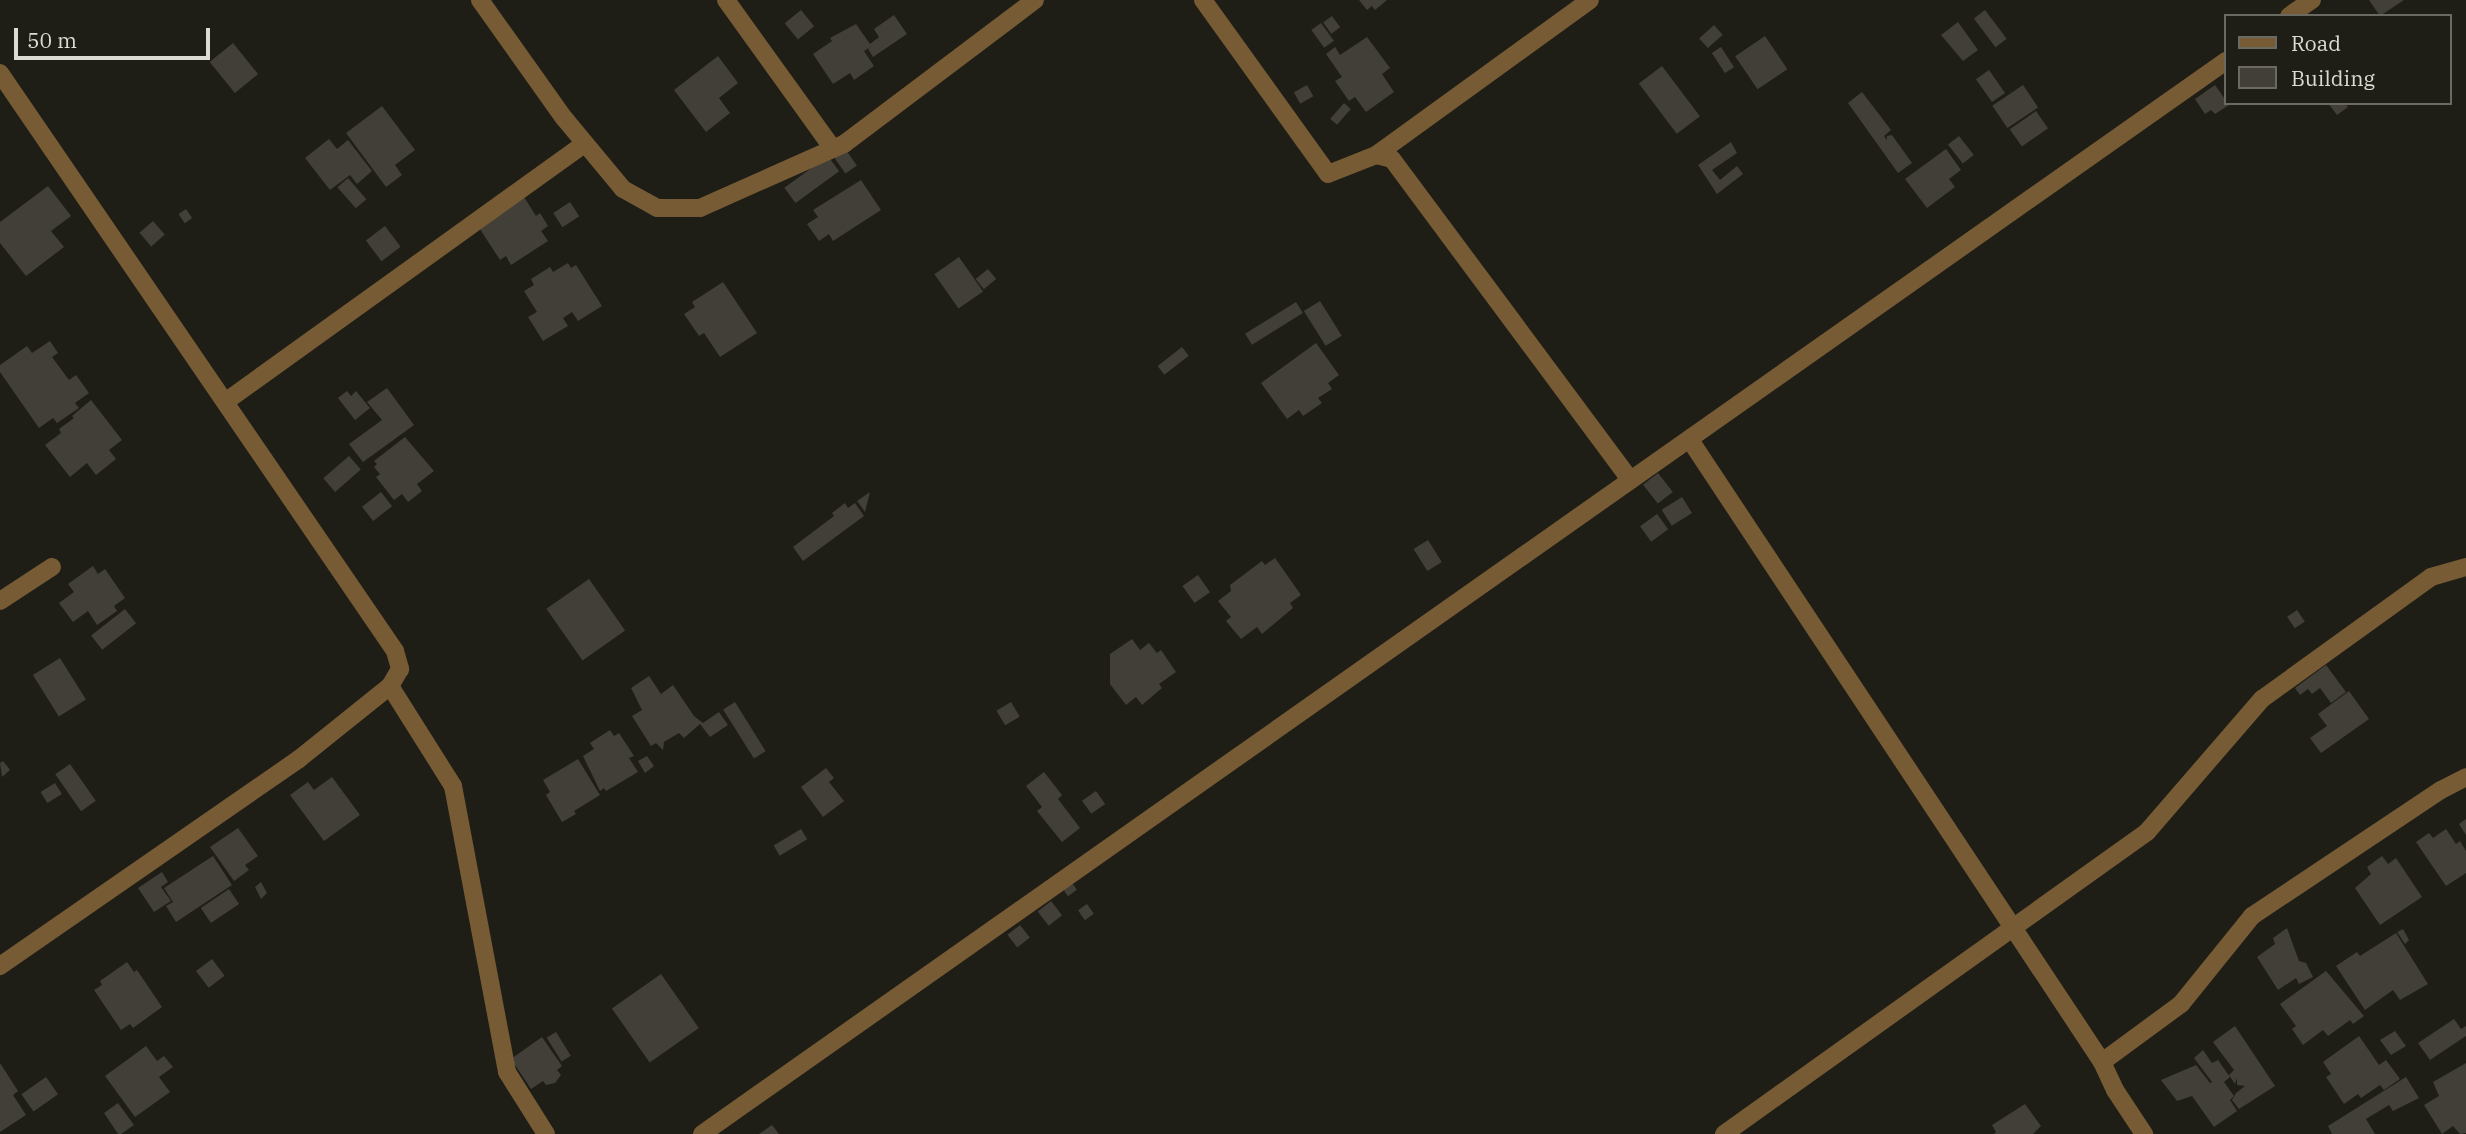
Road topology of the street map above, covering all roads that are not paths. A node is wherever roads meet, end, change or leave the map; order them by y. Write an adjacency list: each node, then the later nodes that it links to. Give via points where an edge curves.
1 (480, 0): 10 (street)
2 (726, 0): 11 (street)
3 (1035, 0): 11 (street)
4 (1203, 0): 12 (street, via 1328,174)
5 (1590, 0): 12 (street)
6 (2312, 0): 7 (street)
7 (2292, 14)
8 (2224, 62): 14 (street)
9 (0, 73): 13 (street)
10 (584, 144): 11 (street, via 622,189 657,208 699,208); 13 (street)
11 (833, 149)
12 (1376, 155): 15 (street, via 1392,159)
13 (225, 402): 19 (street, via 395,651 400,669)
14 (1690, 440): 15 (street); 21 (street)
15 (1630, 480): 25 (street)
16 (52, 567): 18 (street)
17 (2466, 567): 21 (street, via 2431,577 2262,699 2147,832)
18 (0, 601)
19 (390, 687): 22 (street, via 299,760); 24 (street, via 453,786 507,1072)
20 (2466, 777): 23 (street, via 2252,916 2181,1004)
21 (2014, 928): 23 (street); 26 (street)
22 (0, 966)
23 (2102, 1062): 27 (street)
24 (546, 1134)
25 (702, 1134)
26 (1724, 1134)
27 (2144, 1134)

